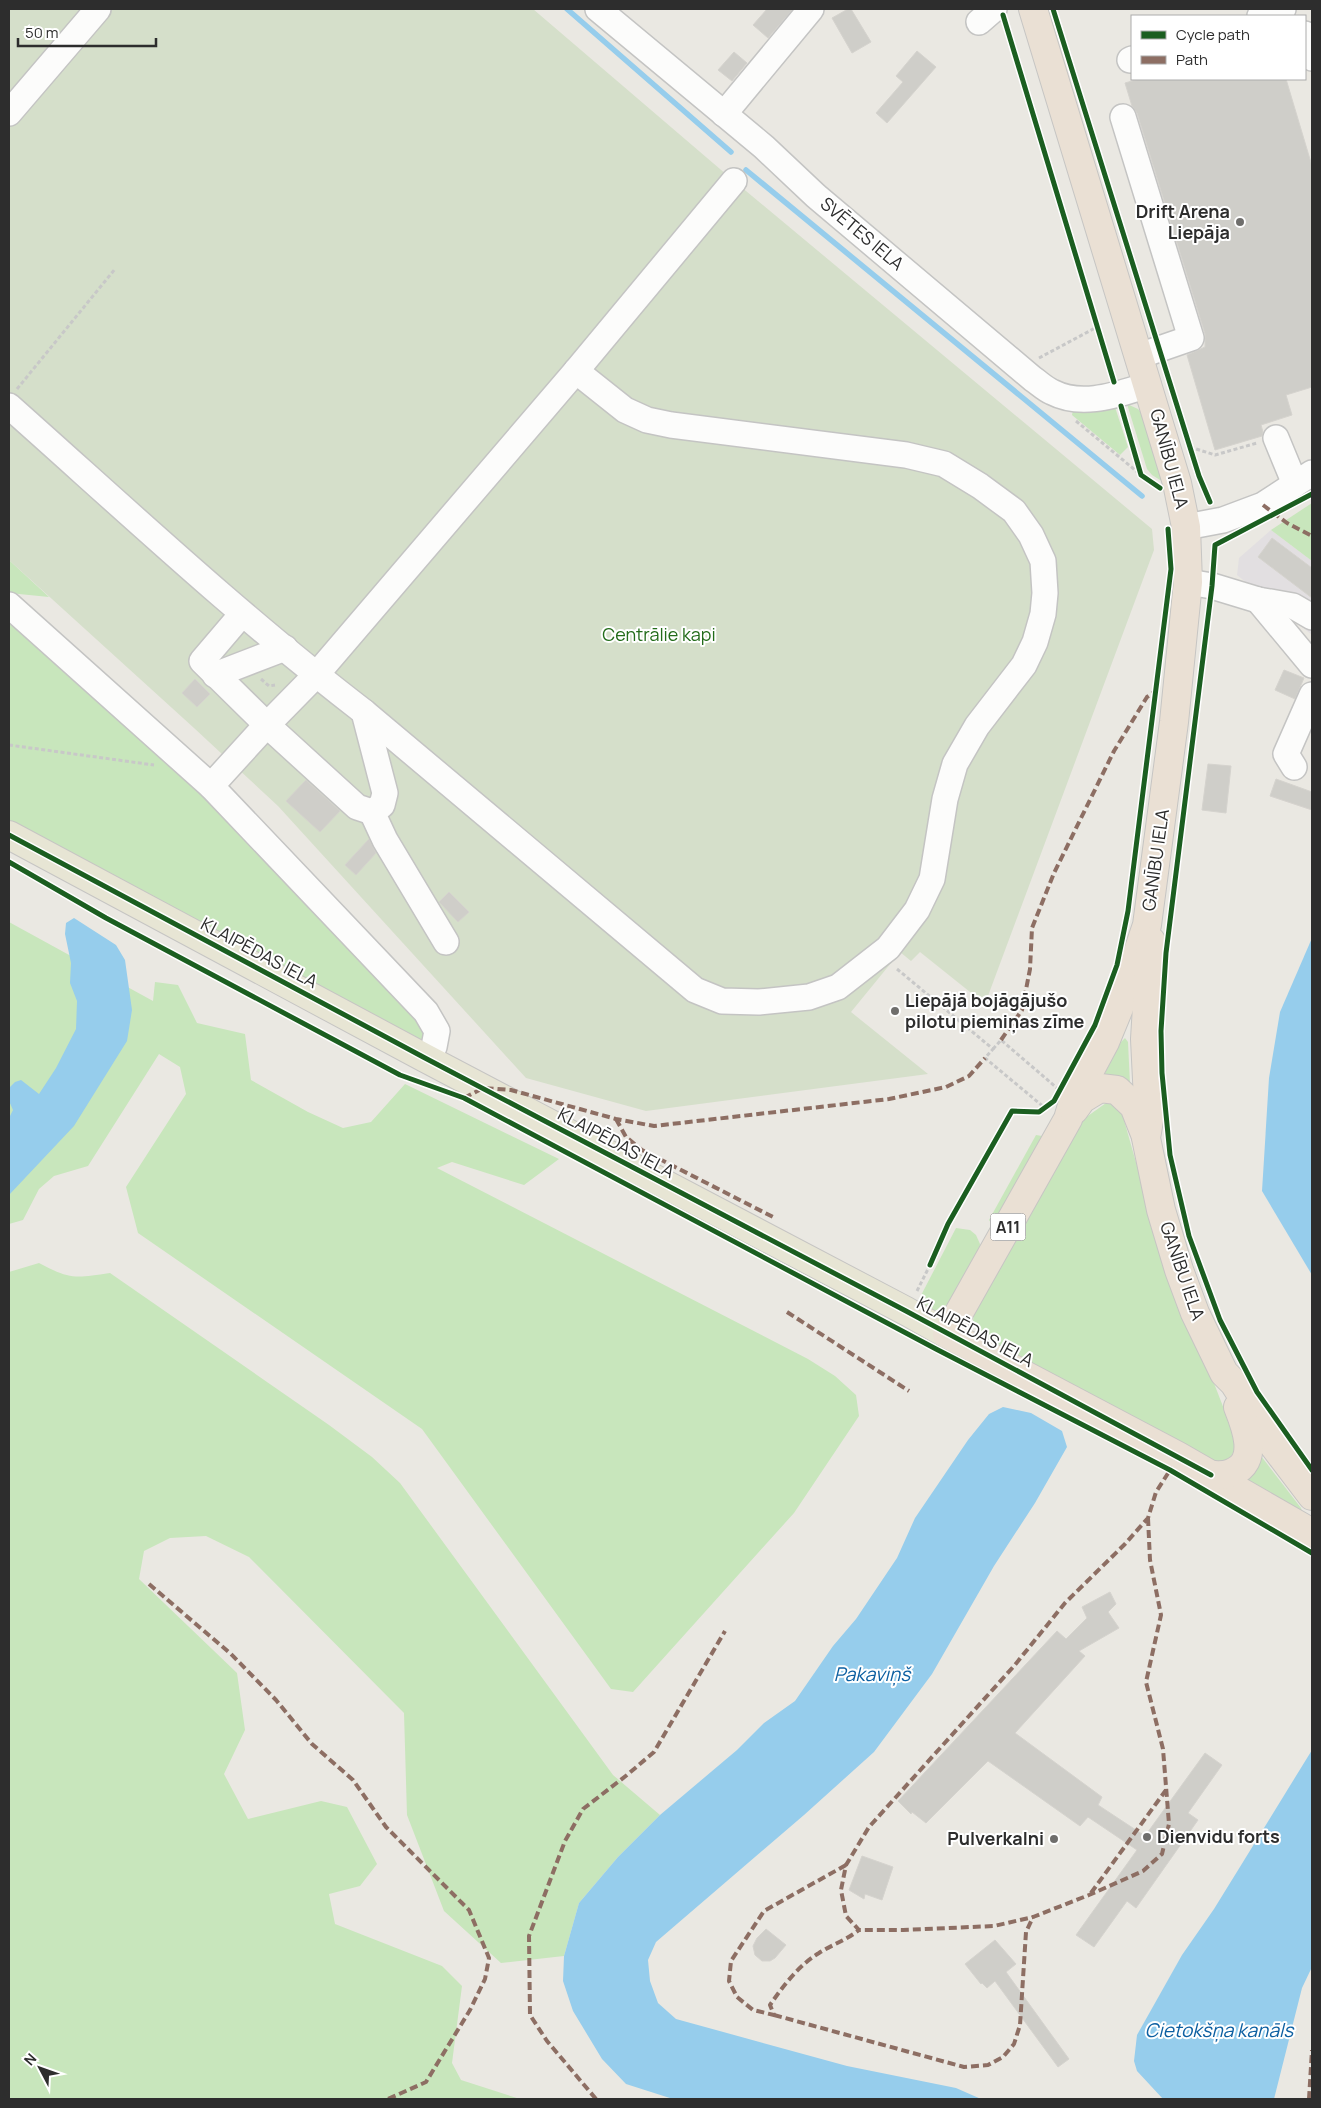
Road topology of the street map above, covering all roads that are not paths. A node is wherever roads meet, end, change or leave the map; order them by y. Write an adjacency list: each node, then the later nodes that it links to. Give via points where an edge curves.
1 (81, 9): 9 (street)
2 (98, 9): 9 (street)
3 (600, 9): 12 (street, SVĒTES IELA)
4 (811, 9): 12 (street)
5 (1033, 9): 15 (highway, GANĪBU IELA / A11)
6 (1283, 9): 7 (street)
7 (1263, 15)
8 (1306, 37): 10 (street)
9 (67, 45): 11 (street)
10 (1312, 58)
11 (9, 113)
12 (724, 114): 17 (street, SVĒTES IELA, via 816,196 1053,393 1099,399)
13 (1123, 117): 15 (street, via 1191,338)
14 (734, 181): 16 (street)
15 (1139, 356): 17 (highway, GANĪBU IELA / A11)
16 (576, 370): 30 (street); 32 (street, via 625,410 647,420 906,455 944,464 1014,510 1031,535 1043,561 1044,614 1024,665 977,726 955,764 945,799 932,879 917,910 888,948 838,987 808,997 759,1002 722,1001 695,990)
17 (1148, 385): 21 (highway, GANĪBU IELA / A11)
18 (12, 399): 25 (street)
19 (1276, 438): 20 (street)
20 (1304, 479): 21 (street, via 1263,505 1223,520)
21 (1186, 526): 22 (highway, GANĪBU IELA / A11)
22 (1188, 582): 23 (street); 38 (highway, GANĪBU IELA / A11, via 1174,722)
23 (1258, 600): 26 (street, via 1294,606); 28 (street)
24 (9, 605): 35 (street)
25 (242, 614): 27 (street); 29 (street, via 202,661)
26 (1312, 617)
27 (285, 648): 29 (street); 30 (street)
28 (1312, 665)
29 (215, 675): 33 (street)
30 (312, 678): 32 (street); 33 (street)
31 (1312, 695): 34 (street, via 1286,754)
32 (364, 712): 36 (street, via 385,793 382,805)
33 (267, 725): 35 (street); 36 (street, via 357,807)
34 (1294, 767)
35 (211, 786): 40 (street, via 426,1012 437,1031 434,1047)
36 (372, 812): 39 (street, via 385,840)
37 (9, 834): 40 (main road, KLAIPĒDAS IELA)
38 (1147, 925): 41 (highway, GANĪBU IELA / A11, via 1104,1042 1073,1102); 42 (highway, GANĪBU IELA / A11, via 1151,939 1144,1039 1149,1120)
39 (446, 942)
40 (425, 1058): 43 (main road, KLAIPĒDAS IELA)
41 (1056, 1104): 42 (highway, via 1082,1099 1100,1088 1117,1090 1134,1106); 43 (highway, GANĪBU IELA / A11)
42 (1146, 1138): 44 (highway, GANĪBU IELA / A11, via 1161,1210 1179,1270 1195,1313)
43 (947, 1334): 45 (highway, KLAIPĒDAS IELA)
44 (1224, 1373): 45 (highway, via 1244,1424 1248,1454 1230,1474); 46 (highway, GANĪBU IELA / A11)
45 (1211, 1475): 47 (highway, KLAIPĒDAS IELA)
46 (1312, 1496)
47 (1312, 1533)

